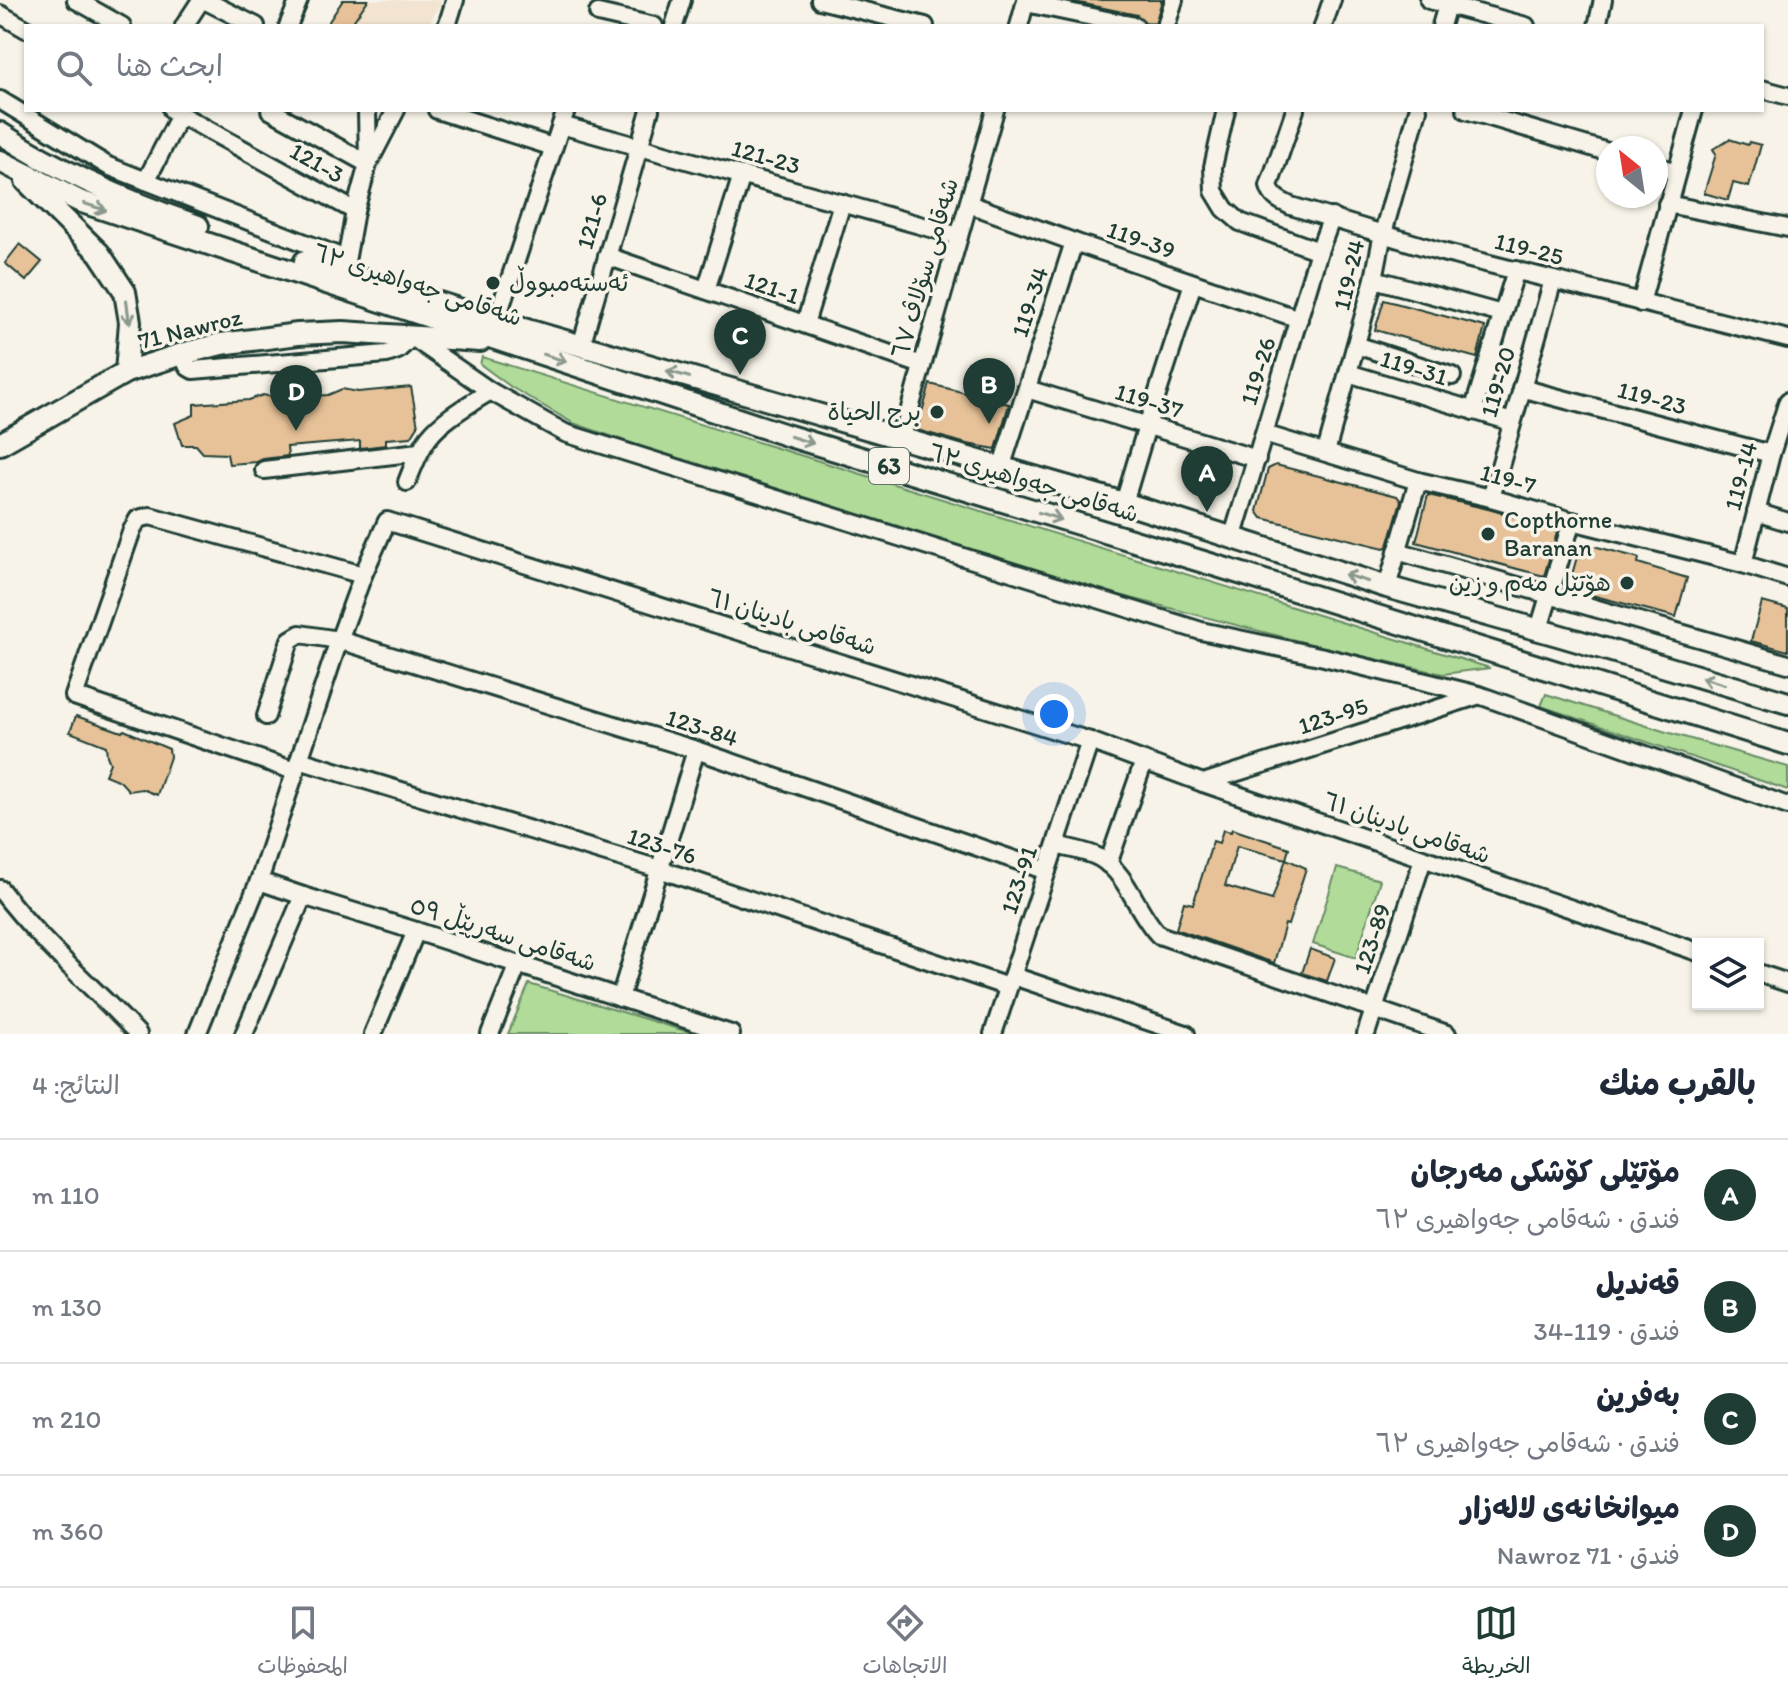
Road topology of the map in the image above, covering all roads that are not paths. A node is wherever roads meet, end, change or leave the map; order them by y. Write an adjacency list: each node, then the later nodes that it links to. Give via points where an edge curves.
1 (76, 0): 16 (street)
2 (203, 0): 17 (street); 18 (street)
3 (299, 0): 19 (street)
4 (455, 0): 20 (street)
5 (682, 0): 22 (street)
6 (820, 0): 23 (street)
7 (1174, 0): 26 (street)
8 (1332, 0): 27 (street)
9 (1429, 0): 12 (street)
10 (1603, 0): 30 (street)
11 (1026, 1): 24 (street); 25 (street)
12 (1447, 5): 13 (street); 28 (street)
13 (1478, 6): 29 (street)
14 (598, 13): 21 (street)
15 (0, 14): 31 (street)
16 (118, 24)
17 (185, 24)
18 (252, 24)
19 (289, 24)
20 (450, 24)
21 (645, 24)
22 (675, 24)
23 (917, 24)
24 (1020, 24)
25 (1126, 24)
26 (1167, 24)
27 (1324, 24)
28 (1442, 24)
29 (1521, 24)
30 (1597, 24)
31 (24, 28)
32 (1764, 90): 33 (street)
33 (1788, 96)
34 (0, 100): 57 (street, via 108,166)
35 (176, 112): 57 (street); 63 (street, 121-3)
36 (274, 112): 53 (street)
37 (367, 112): 53 (street)
38 (395, 112): 53 (street)
39 (443, 112): 50 (street)
40 (649, 112): 49 (street, 121-6)
41 (992, 112): 60 (street, شەقامی سۆلاڤ ٦٧)
42 (1226, 112): 69 (street, via 1213,167 1214,191 1225,209 1240,222)
43 (1294, 112): 64 (street, 119-25, via 1271,193 1291,206)
44 (1417, 112): 66 (street, 119-24)
45 (1473, 112): 51 (street)
46 (1693, 112): 55 (street)
47 (563, 117): 49 (street, 121-23); 50 (street)
48 (0, 133): 71 (main road, شەقامی جەواهیری ٦٣ / 63, via 143,207)
49 (639, 146): 56 (street, 121-23); 70 (street, 121-6)
50 (553, 147): 81 (street)
51 (1596, 148)
52 (6, 164): 78 (main road, شەقامی جەواهیری ٦٣ / 63, one-way to 78, via 79,201); 89 (main road, one-way to 89, via 99,253 125,292 130,322)
53 (368, 164): 63 (street)
54 (1668, 170): 55 (street)
55 (1676, 172): 58 (street)
56 (742, 175): 59 (street, 121-23); 76 (street)
57 (146, 181): 71 (street)
58 (1668, 200)
59 (842, 203): 67 (street, 121-23); 82 (street)
60 (969, 204): 67 (street, شەقامی سۆلاڤ ٦٧); 68 (street, 119-39)
61 (1668, 204): 65 (street)
62 (1666, 208): 77 (street)
63 (355, 211): 71 (street)
64 (1332, 217): 66 (street, 119-25); 69 (street, 119-26)
65 (1788, 228)
66 (1383, 233): 72 (street, 119-25); 73 (street, 119-24)
67 (959, 236): 88 (street, شەقامی سۆلاڤ ٦٧)
68 (1074, 242): 75 (street, 119-39); 93 (street, 119-34)
69 (1319, 251): 80 (street, 119-26)
70 (607, 256): 76 (street, 121-1); 87 (street, 121-6)
71 (345, 266): 78 (main road, شەقامی جەواهیری ٦٣ / 63)
72 (1516, 270): 74 (street, 119-25); 79 (street)
73 (1374, 279): 79 (street); 86 (street, 119-24)
74 (1553, 280): 77 (street, 119-25); 92 (street, 119-20)
75 (1193, 283): 80 (street, 119-39); 98 (street)
76 (706, 290): 82 (street, 121-1)
77 (1641, 303): 84 (street, 119-25)
78 (427, 307): 81 (main road, شەقامی جەواهیری ٦٣ / 63); 85 (main road, شەقامی جەواهیری ٦٣ / 63)
79 (1502, 314): 96 (street)
80 (1299, 319): 99 (street, 119-26)
81 (496, 321): 87 (main road, شەقامی جەواهیری ٦٣ / 63)
82 (805, 324): 88 (street, 121-1)
83 (412, 337): 85 (main road, 71 Nawroz); 89 (main road, 71 Nawroz, via 298,334 233,342); 94 (street)
84 (1788, 339)
85 (509, 343): 129 (main road, شەقامی جەواهیری ٦٣ / 63, one-way to 129, via 789,436)
86 (1356, 345): 90 (street, 119-24); 91 (street)
87 (581, 346): 100 (main road, شەقامی جەواهیری ٦٣ / 63, one-way to 87)
88 (922, 365): 100 (street, شەقامی سۆلاڤ ٦٧)
89 (126, 372): 101 (main road, 71 Nawroz)
90 (1348, 373): 96 (street, 119-31); 103 (street, 119-24)
91 (1452, 376)
92 (1521, 388): 97 (street, 119-20); 104 (street, 119-23)
93 (1027, 389): 98 (street, 119-37); 106 (street, 119-34)
94 (490, 391): 102 (street, via 431,435); 125 (street, via 565,433 1201,631)
95 (1787, 407): 104 (street, 119-14)
96 (1473, 411): 97 (street, 119-31)
97 (1512, 422): 110 (street, 119-20)
98 (1147, 426): 105 (street, 119-37); 111 (street)
99 (1264, 434): 103 (street, 119-7); 105 (street, 119-26)
100 (901, 440): 106 (main road, شەقامی جەواهیری ٦٣ / 63)
101 (0, 444)
102 (419, 452): 107 (street); 109 (street)
103 (1326, 452): 108 (street, 119-7)
104 (1771, 454): 112 (street, 119-14)
105 (1257, 459): 115 (street, 119-26)
106 (1001, 468): 111 (main road, شەقامی جەواهیری ٦٣ / 63)
107 (264, 470)
108 (1418, 481): 110 (street, 119-7); 116 (street)
109 (407, 482)
110 (1491, 498): 113 (street, 119-7)
111 (1124, 503): 115 (main road, شەقامی جەواهیری ٦٣ / 63)
112 (1756, 512): 114 (street); 117 (street, 119-14)
113 (1572, 521): 117 (street, 119-7); 121 (street)
114 (1788, 522)
115 (1232, 539): 120 (main road, شەقامی جەواهیری ٦٣ / 63, one-way to 115)
116 (1397, 551): 120 (street); 121 (street)
117 (1743, 564): 119 (street, 119-7)
118 (363, 575): 123 (street, شەقامی بادینان ٦١); 128 (street, شەقامی بادینان ٦١, via 387,521); 132 (street, 123-76, via 150,516 138,519 74,696)
119 (1788, 578)
120 (1387, 587): 122 (main road, شەقامی جەواهیری ٦٣ / 63)
121 (1550, 594): 122 (street); 124 (street)
122 (1539, 629): 126 (main road, شەقامی جەواهیری ٦٣ / 63, one-way to 122)
123 (339, 640): 127 (street, 123-84, via 300,634 290,640); 130 (street, 123-84); 132 (street, شەقامی بادینان ٦١)
124 (1788, 664)
125 (1479, 695): 133 (street, 123-95); 134 (street)
126 (1788, 703)
127 (266, 716)
128 (1090, 741): 131 (street, شەقامی بادینان ٦١); 135 (street, 123-91)
129 (1788, 744)
130 (696, 750): 138 (street); 139 (street, 123-84)
131 (1144, 761): 133 (street, شەقامی بادینان ٦١); 137 (street)
132 (297, 766): 138 (street, 123-76); 140 (street, شەقامی بادینان ٦١)
133 (1203, 783): 136 (street, شەقامی بادینان ٦١)
134 (1788, 806)
135 (1056, 845): 137 (street); 139 (street, 123-91)
136 (1423, 859): 144 (street, شەقامی بادینان ٦١); 150 (street, 123-89)
137 (1108, 864): 150 (street, via 1159,935)
138 (659, 869): 147 (street, 123-76); 149 (street)
139 (1047, 871): 147 (street, 123-91)
140 (259, 881): 142 (street, شەقامی سەرپێڵ ٥٩); 152 (street, شەقامی بادینان ٦١)
141 (0, 889): 151 (street)
142 (303, 896): 143 (street, شەقامی سەرپێڵ ٥٩); 153 (street)
143 (416, 931): 145 (street, شەقامی سەرپێڵ ٥٩); 154 (street)
144 (1692, 950)
145 (518, 964): 149 (street, شەقامی سەرپێڵ ٥٩); 155 (street)
146 (1764, 975): 148 (street)
147 (1011, 981): 157 (street, 123-91); 158 (street, 123-76)
148 (1788, 983)
149 (620, 998): 156 (street, شەقامی سەرپێڵ ٥٩)
150 (1374, 1010): 159 (street, 123-89); 160 (street)
151 (138, 1034)
152 (197, 1034)
153 (244, 1034)
154 (373, 1034)
155 (490, 1034)
156 (731, 1034)
157 (993, 1034)
158 (1186, 1034)
159 (1366, 1034)
160 (1447, 1034)

